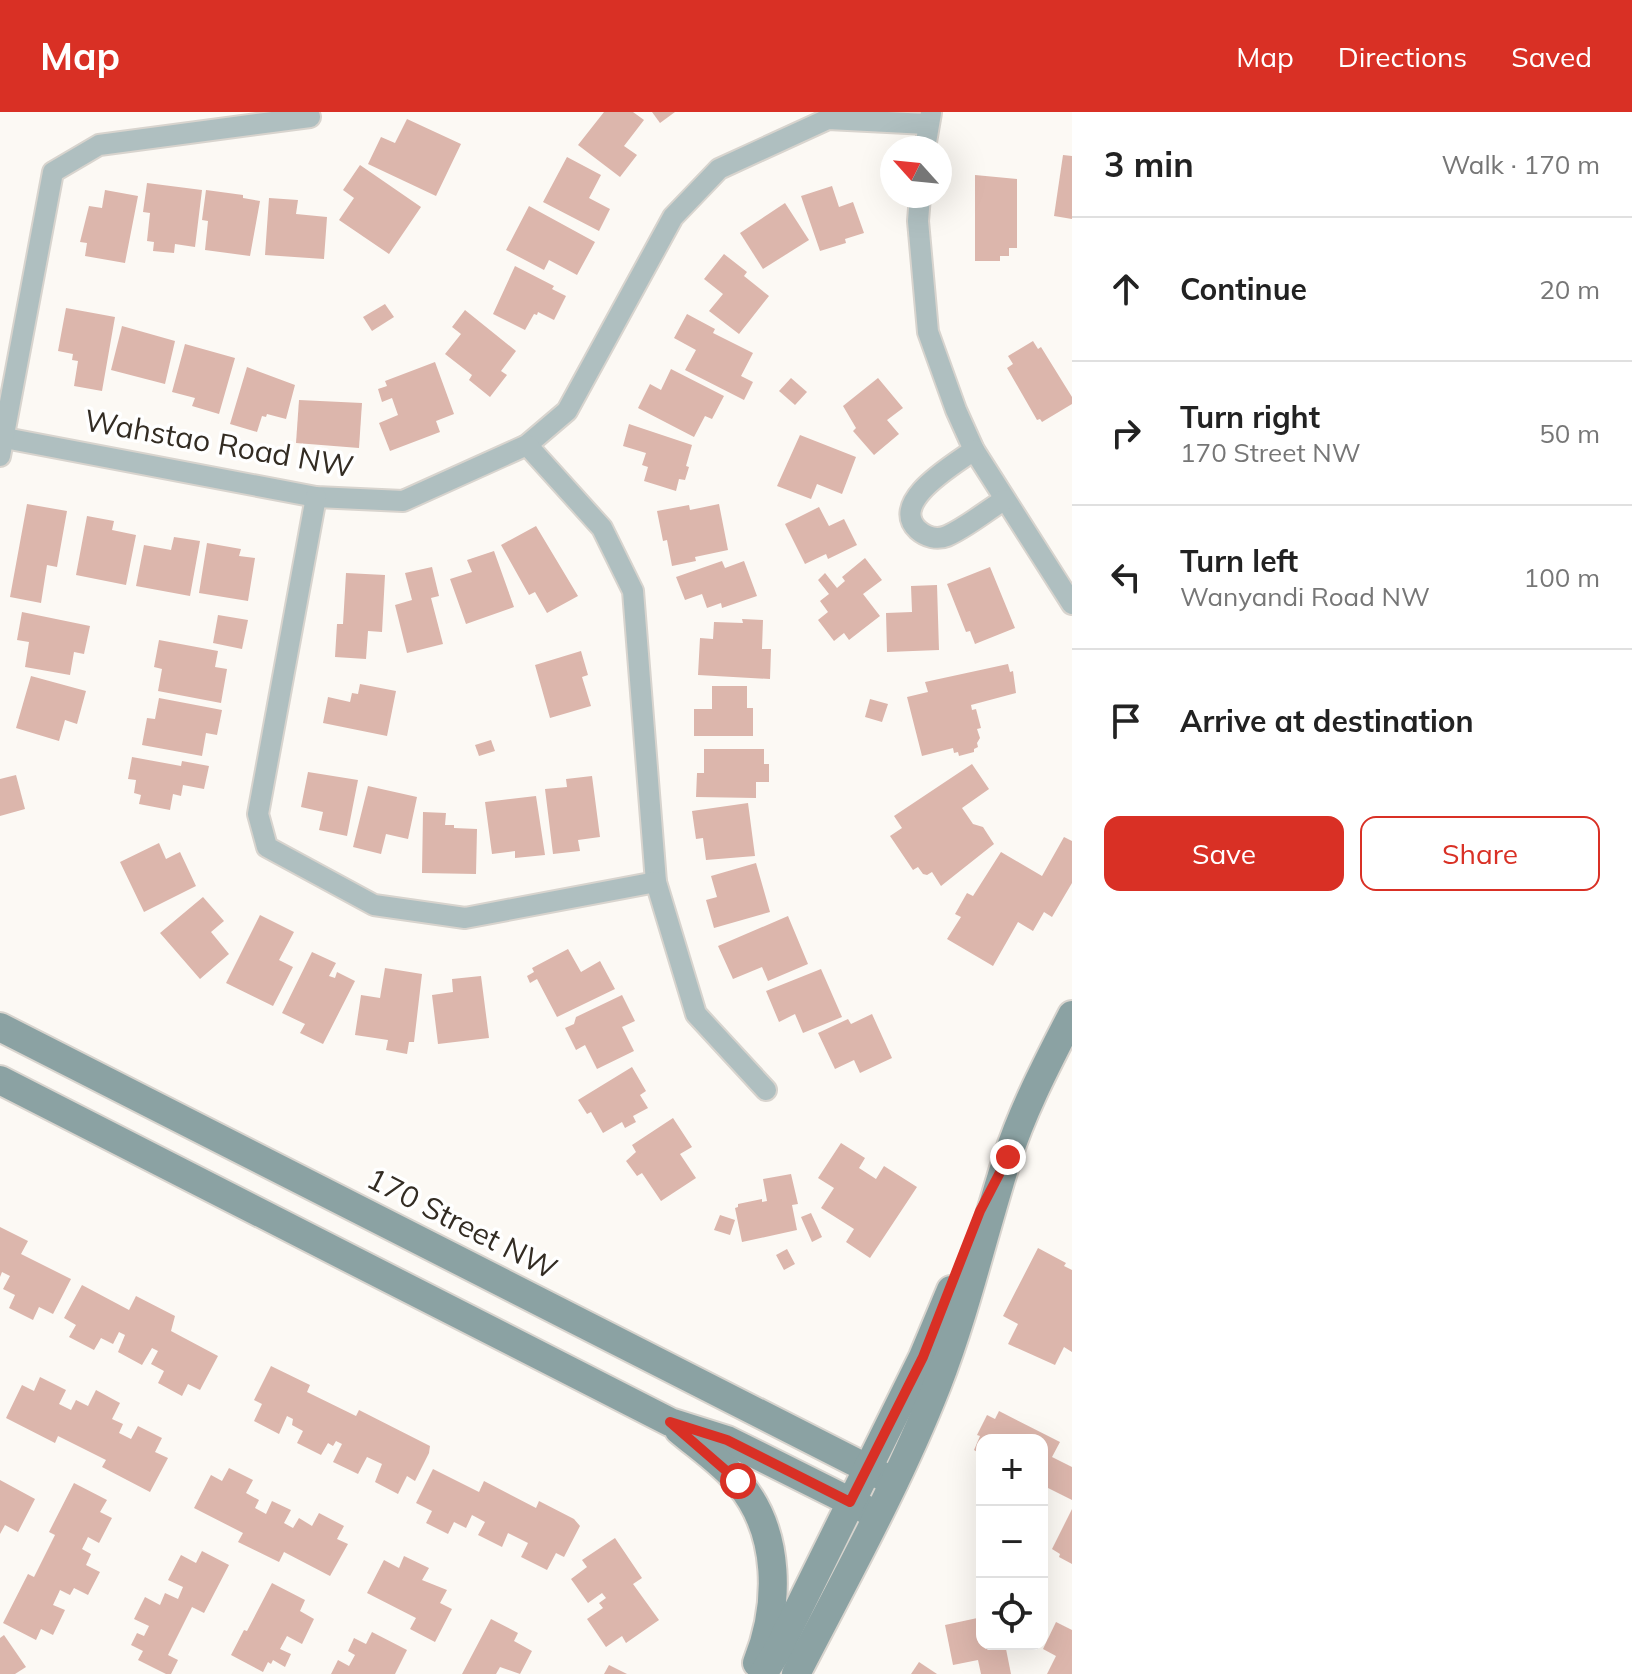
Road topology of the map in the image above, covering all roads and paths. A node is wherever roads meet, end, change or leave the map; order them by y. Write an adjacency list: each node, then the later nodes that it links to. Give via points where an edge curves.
1 (310, 117): 4 (street, Wahstao Road NW, via 99,145 53,172)
2 (929, 118): 5 (street, Wahstao Road NW, via 828,119 719,169 673,217 567,411)
3 (919, 208): 6 (street, via 928,332)
4 (1, 443): 7 (street, Wahstao Road NW)
5 (527, 445): 7 (street, Wahstao Road NW, via 403,501); 10 (street, via 602,528 633,591)
6 (974, 450): 8 (street); 8 (street, via 921,491 910,512 913,524 920,533 944,537)
7 (316, 497): 10 (street, via 258,814 267,847 374,905 465,918)
8 (1004, 500): 9 (street)
9 (1072, 604)
10 (656, 882): 14 (street, via 696,1014)
11 (1072, 1015): 15 (main road)
12 (0, 1027): 17 (main road, 170 Street NW)
13 (0, 1080): 16 (main road)
14 (766, 1090)
15 (1008, 1157): 17 (main road, via 980,1211 923,1357); 18 (main road, via 937,1384)
16 (670, 1422): 19 (main road, via 727,1440); 21 (main road, via 738,1481 768,1537 773,1585 764,1645)
17 (867, 1467): 18 (main road, 170 Street NW); 19 (main road)
18 (894, 1482): 20 (main road)
19 (850, 1502): 20 (main road); 22 (main road)
20 (877, 1515): 23 (main road)
21 (753, 1674)
22 (763, 1674)
23 (796, 1674)

